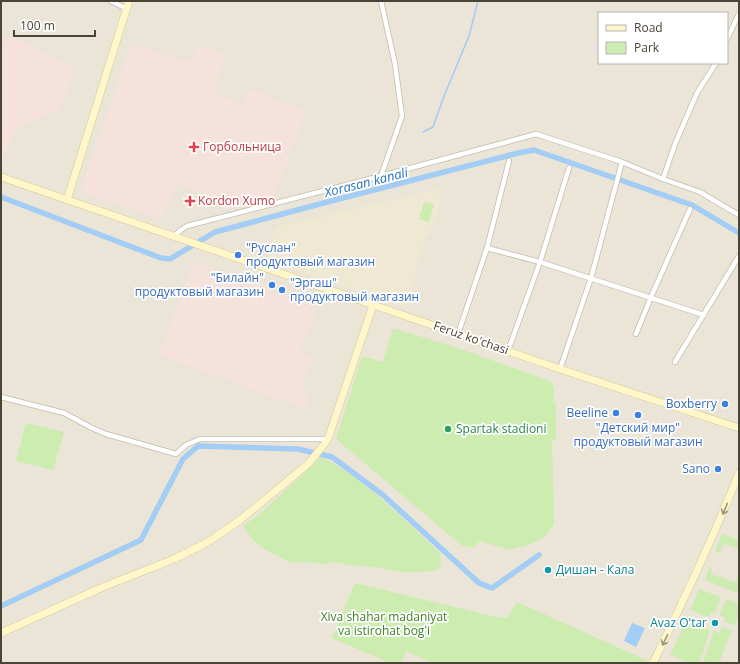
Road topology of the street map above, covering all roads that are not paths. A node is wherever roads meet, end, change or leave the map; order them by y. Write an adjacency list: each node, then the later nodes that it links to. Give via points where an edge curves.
1 (112, 1): 4 (street)
2 (129, 1): 4 (main road)
3 (381, 1): 11 (street, via 395,64 402,116)
4 (127, 9): 14 (main road)
5 (739, 14): 6 (street)
6 (728, 37)
7 (715, 64): 13 (street, via 697,93)
8 (509, 162): 18 (street)
9 (622, 162): 11 (street, via 536,134); 13 (street); 21 (street)
10 (569, 168): 20 (street)
11 (381, 176): 17 (street, via 187,226)
12 (1, 177): 14 (main road, Feruz ko'chasi)
13 (663, 179): 16 (street, via 700,192)
14 (68, 200): 17 (main road, Feruz ko'chasi)
15 (690, 209): 22 (street)
16 (739, 215)
17 (174, 236): 23 (main road, Feruz ko'chasi)
18 (487, 248): 20 (street); 25 (street)
19 (739, 256): 24 (street)
20 (540, 262): 21 (street); 27 (street)
21 (591, 278): 22 (street); 29 (street)
22 (651, 297): 24 (street); 26 (street)
23 (373, 305): 25 (main road, Feruz ko'chasi); 32 (main road)
24 (704, 315): 28 (street)
25 (458, 334): 27 (main road, Feruz ko'chasi)
26 (636, 334)
27 (508, 351): 29 (main road, Feruz ko'chasi)
28 (675, 362)
29 (560, 369): 31 (main road, Feruz ko'chasi)
30 (1, 397): 32 (street, via 64,414 106,434 176,454 186,444 200,439)
31 (739, 428)
32 (328, 439): 34 (main road, via 308,463 240,520 208,542)
33 (739, 473): 35 (main road, one-way to 35, via 696,576)
34 (1, 633)
35 (653, 663)

